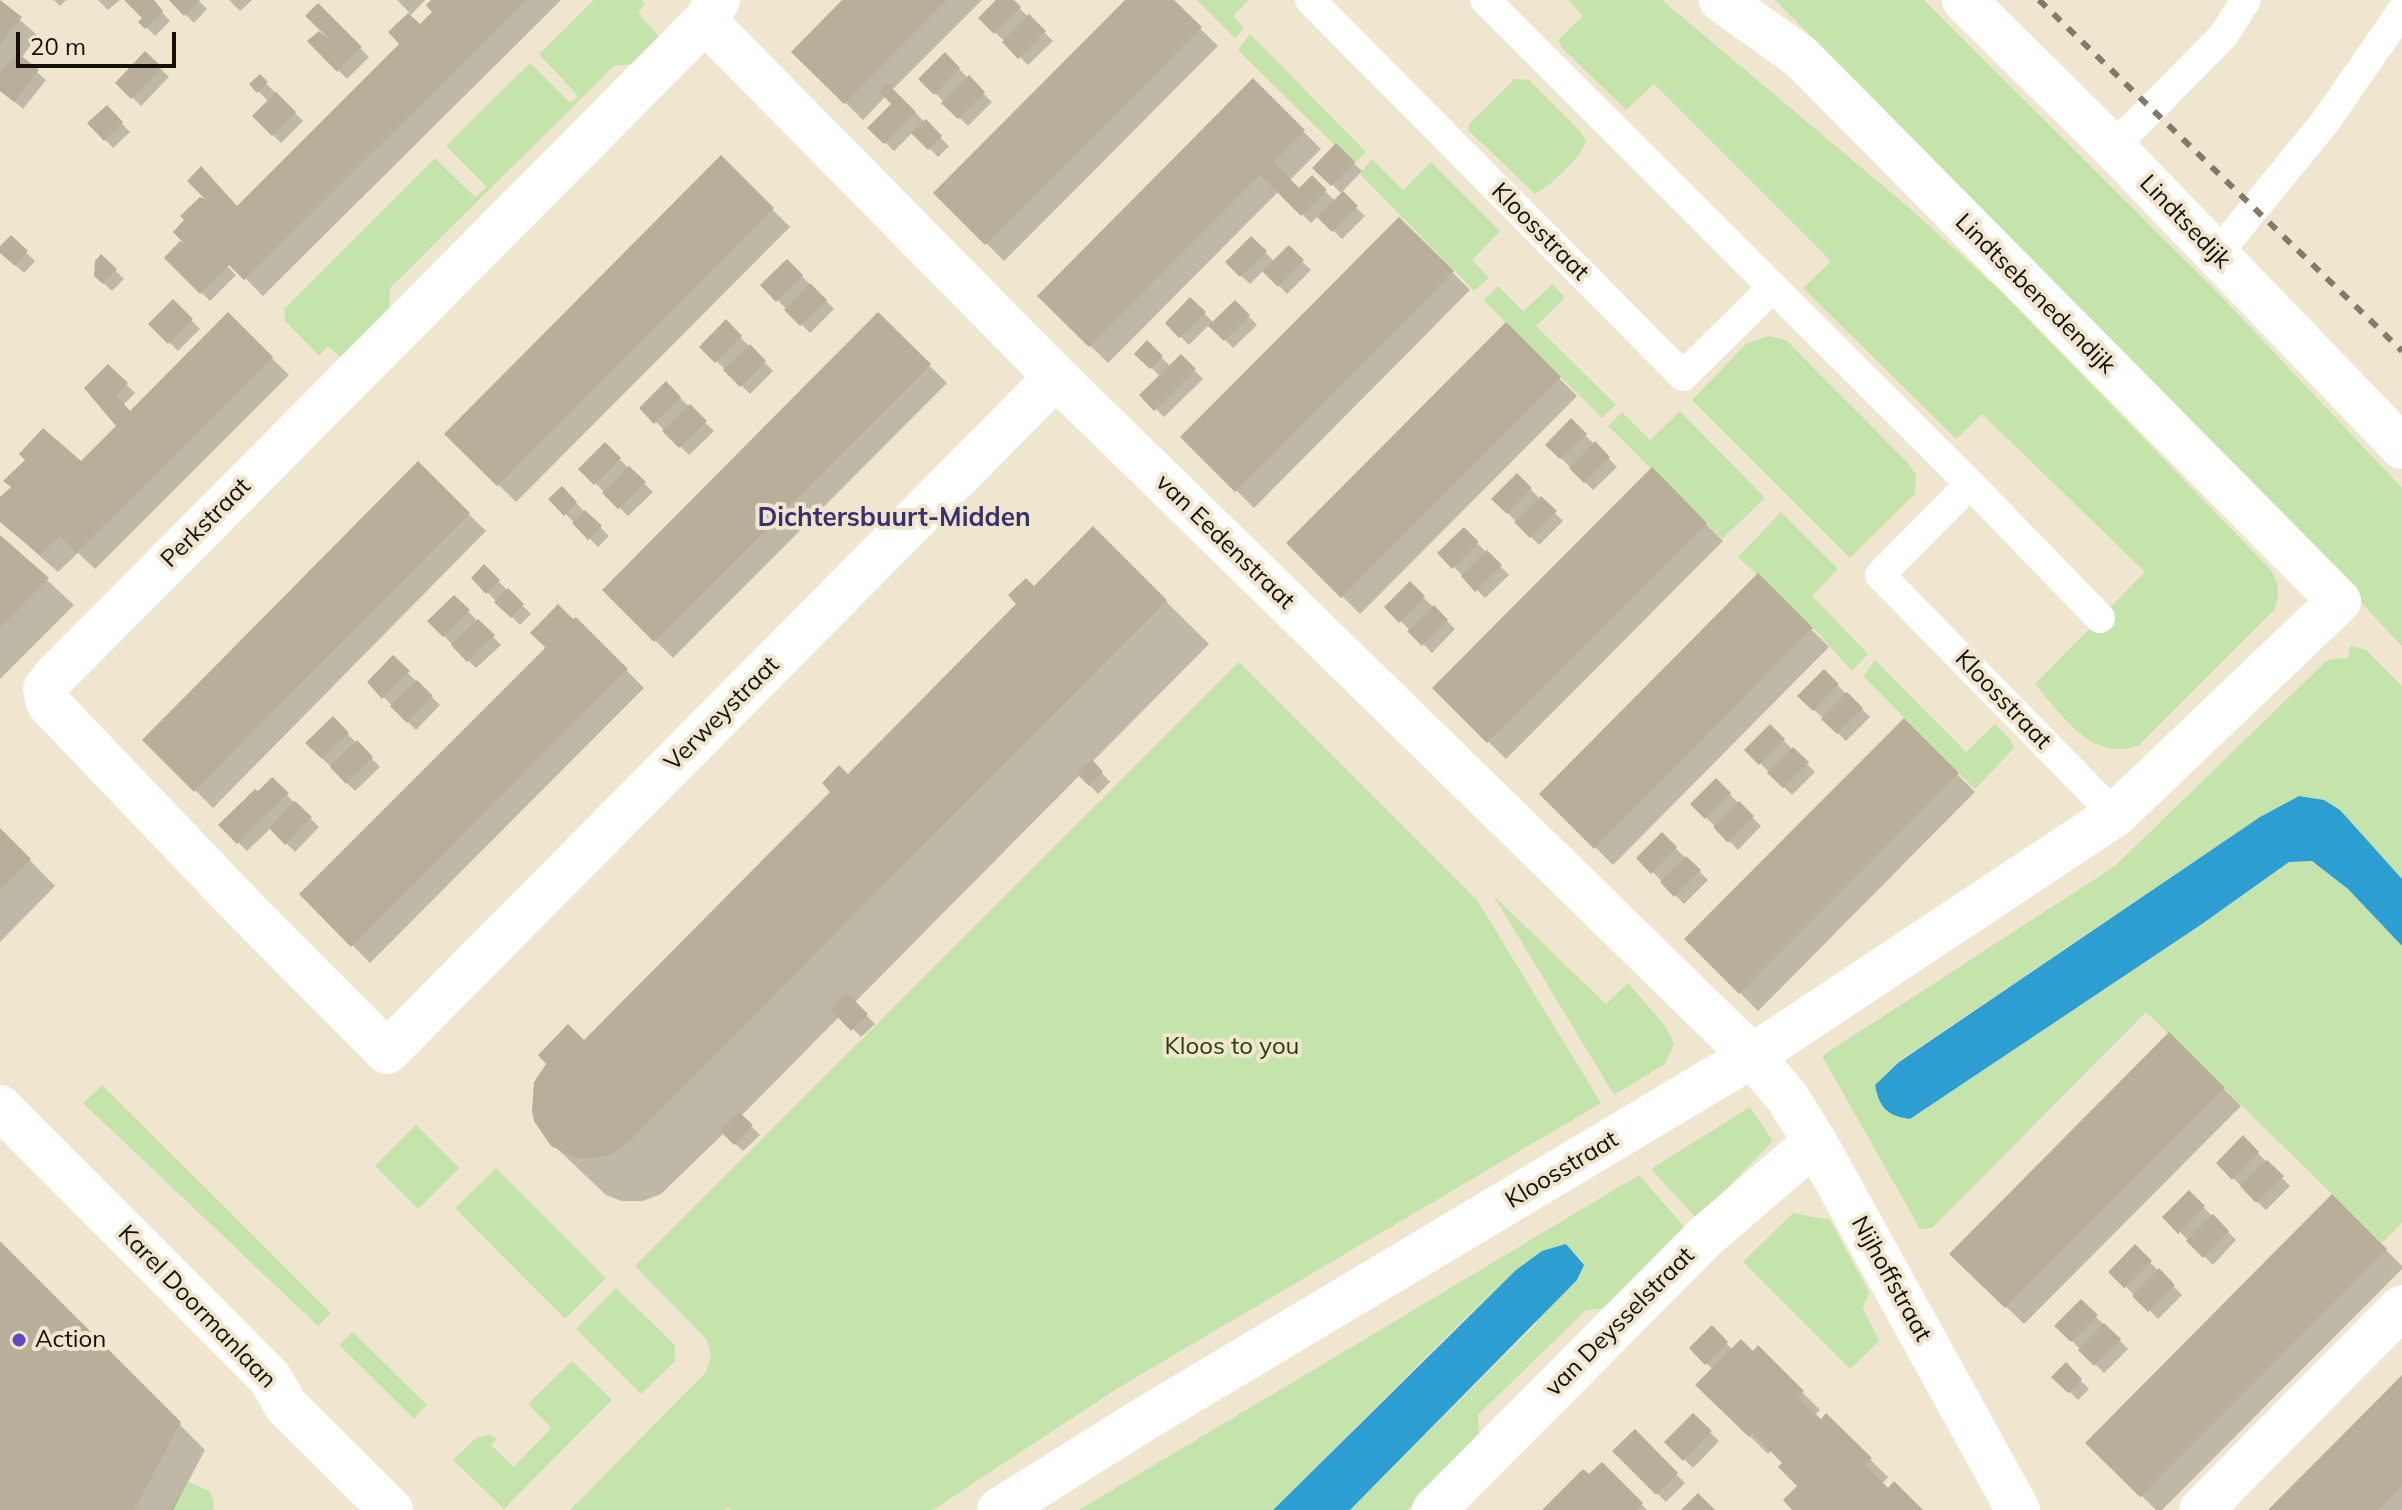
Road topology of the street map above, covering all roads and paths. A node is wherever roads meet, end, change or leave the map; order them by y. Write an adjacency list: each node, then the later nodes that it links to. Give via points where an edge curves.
1 (1310, 0): 10 (lane, Kloosstraat, via 1683,376)
2 (1485, 0): 10 (lane)
3 (1721, 0): 14 (street, Lindtsebenedendijk, via 1801,57)
4 (1964, 0): 8 (street, Lindtsedijk)
5 (2246, 0): 8 (lane, via 2223,36)
6 (711, 10): 11 (street, van Eedenstraat); 17 (street, Perkstraat, via 45,689 48,703)
7 (2402, 11): 9 (lane, via 2325,122)
8 (2113, 147): 9 (street, Lindtsedijk)
9 (2217, 254): 12 (street, Lindtsedijk)
10 (1772, 288): 13 (lane)
11 (1056, 377): 17 (street, Verweystraat); 18 (street, van Eedenstraat)
12 (2402, 447)
13 (1970, 484): 15 (lane); 16 (lane, Kloosstraat, via 1880,575)
14 (2339, 601): 16 (street, Kloosstraat)
15 (2100, 618)
16 (2115, 815): 18 (street, Kloosstraat)
17 (387, 1052)
18 (1752, 1056): 20 (street, Nijhoffstraat, via 1787,1097); 23 (street, Kloosstraat)
19 (0, 1107): 22 (street, Karel Doormanlaan, via 270,1378 286,1406)
20 (1815, 1142): 24 (street, van Deysselstraat, via 1705,1237); 25 (street, Nijhoffstraat)
21 (2402, 1307): 26 (street)
22 (378, 1505)
23 (999, 1510)
24 (1434, 1510)
25 (2018, 1510)
26 (2201, 1510)

